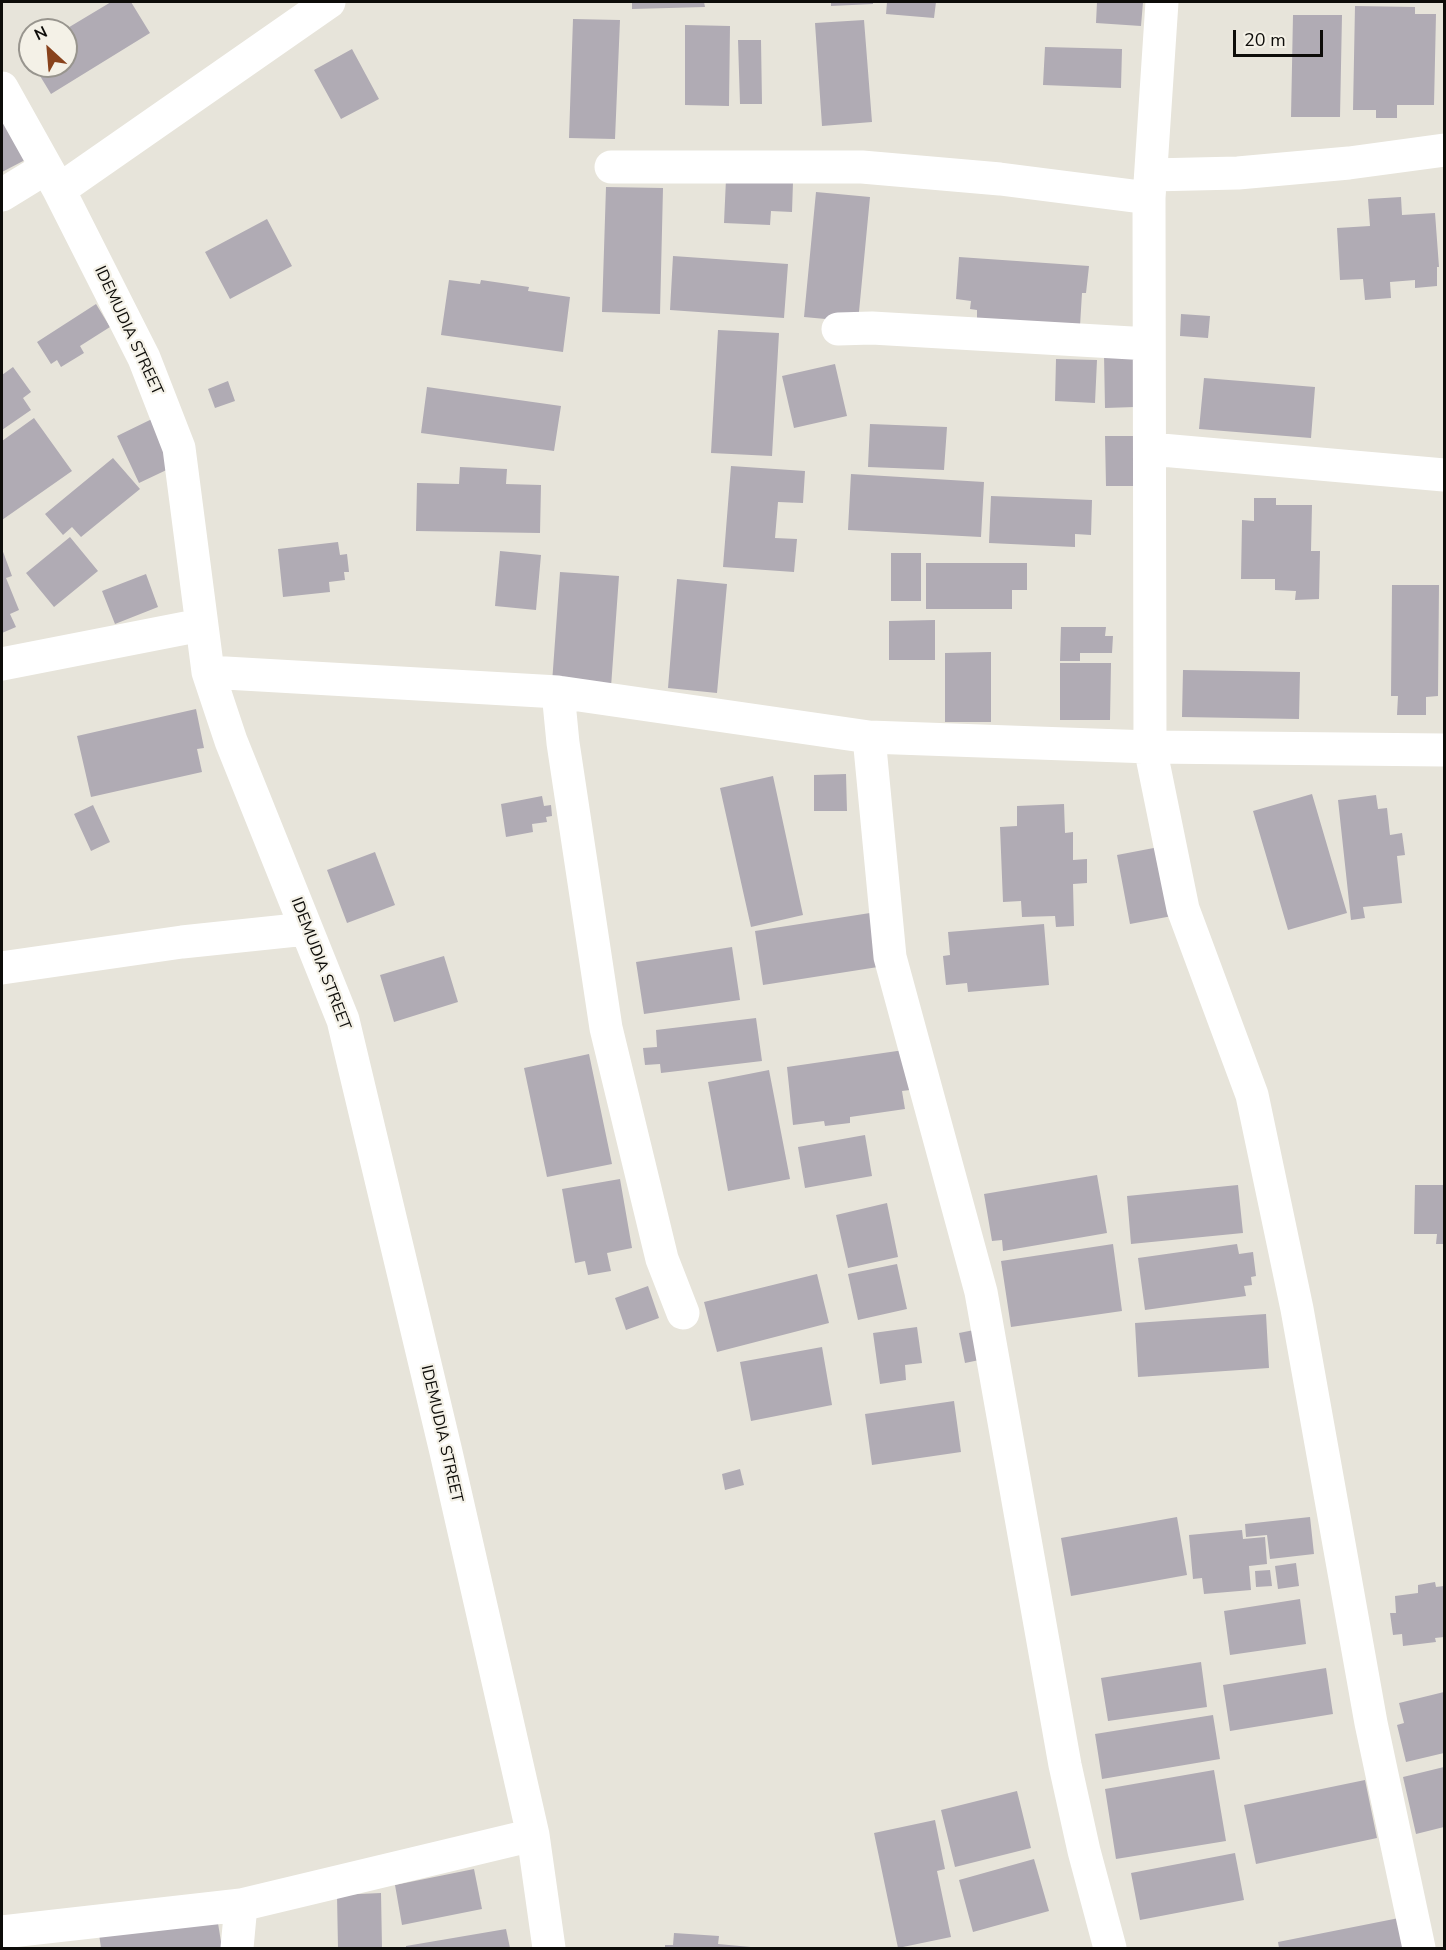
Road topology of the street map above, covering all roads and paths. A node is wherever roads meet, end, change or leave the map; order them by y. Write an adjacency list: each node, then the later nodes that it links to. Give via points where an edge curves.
1 (329, 2): 6 (street)
2 (1162, 2): 7 (street)
3 (2, 88): 6 (street, IDEMUDIA STREET)
4 (1444, 150): 7 (street)
5 (611, 167): 7 (street, via 862,167)
6 (53, 179): 8 (street); 13 (street, IDEMUDIA STREET, via 144,358 179,448)
7 (1150, 186): 10 (street)
8 (2, 195)
9 (838, 329): 10 (street)
10 (1149, 344): 11 (street)
11 (1150, 449): 12 (street); 18 (street)
12 (1444, 475)
13 (201, 625): 14 (street); 15 (street, IDEMUDIA STREET)
14 (2, 664)
15 (208, 672): 16 (street); 20 (street, IDEMUDIA STREET, via 231,741)
16 (558, 692): 17 (street); 22 (street, via 606,1028 662,1258)
17 (869, 737): 18 (street); 28 (street, via 890,957 981,1292 1065,1764)
18 (1150, 747): 19 (street); 29 (street, via 1184,909 1252,1095 1297,1310 1371,1723)
19 (1444, 750)
20 (306, 929): 21 (street); 23 (street, IDEMUDIA STREET, via 343,1020)
21 (2, 968)
22 (683, 1313)
23 (533, 1835): 24 (street); 27 (street, IDEMUDIA STREET)
24 (242, 1905): 25 (street); 26 (street)
25 (2, 1932)
26 (237, 1948)
27 (549, 1948)
28 (1110, 1948)
29 (1419, 1948)

